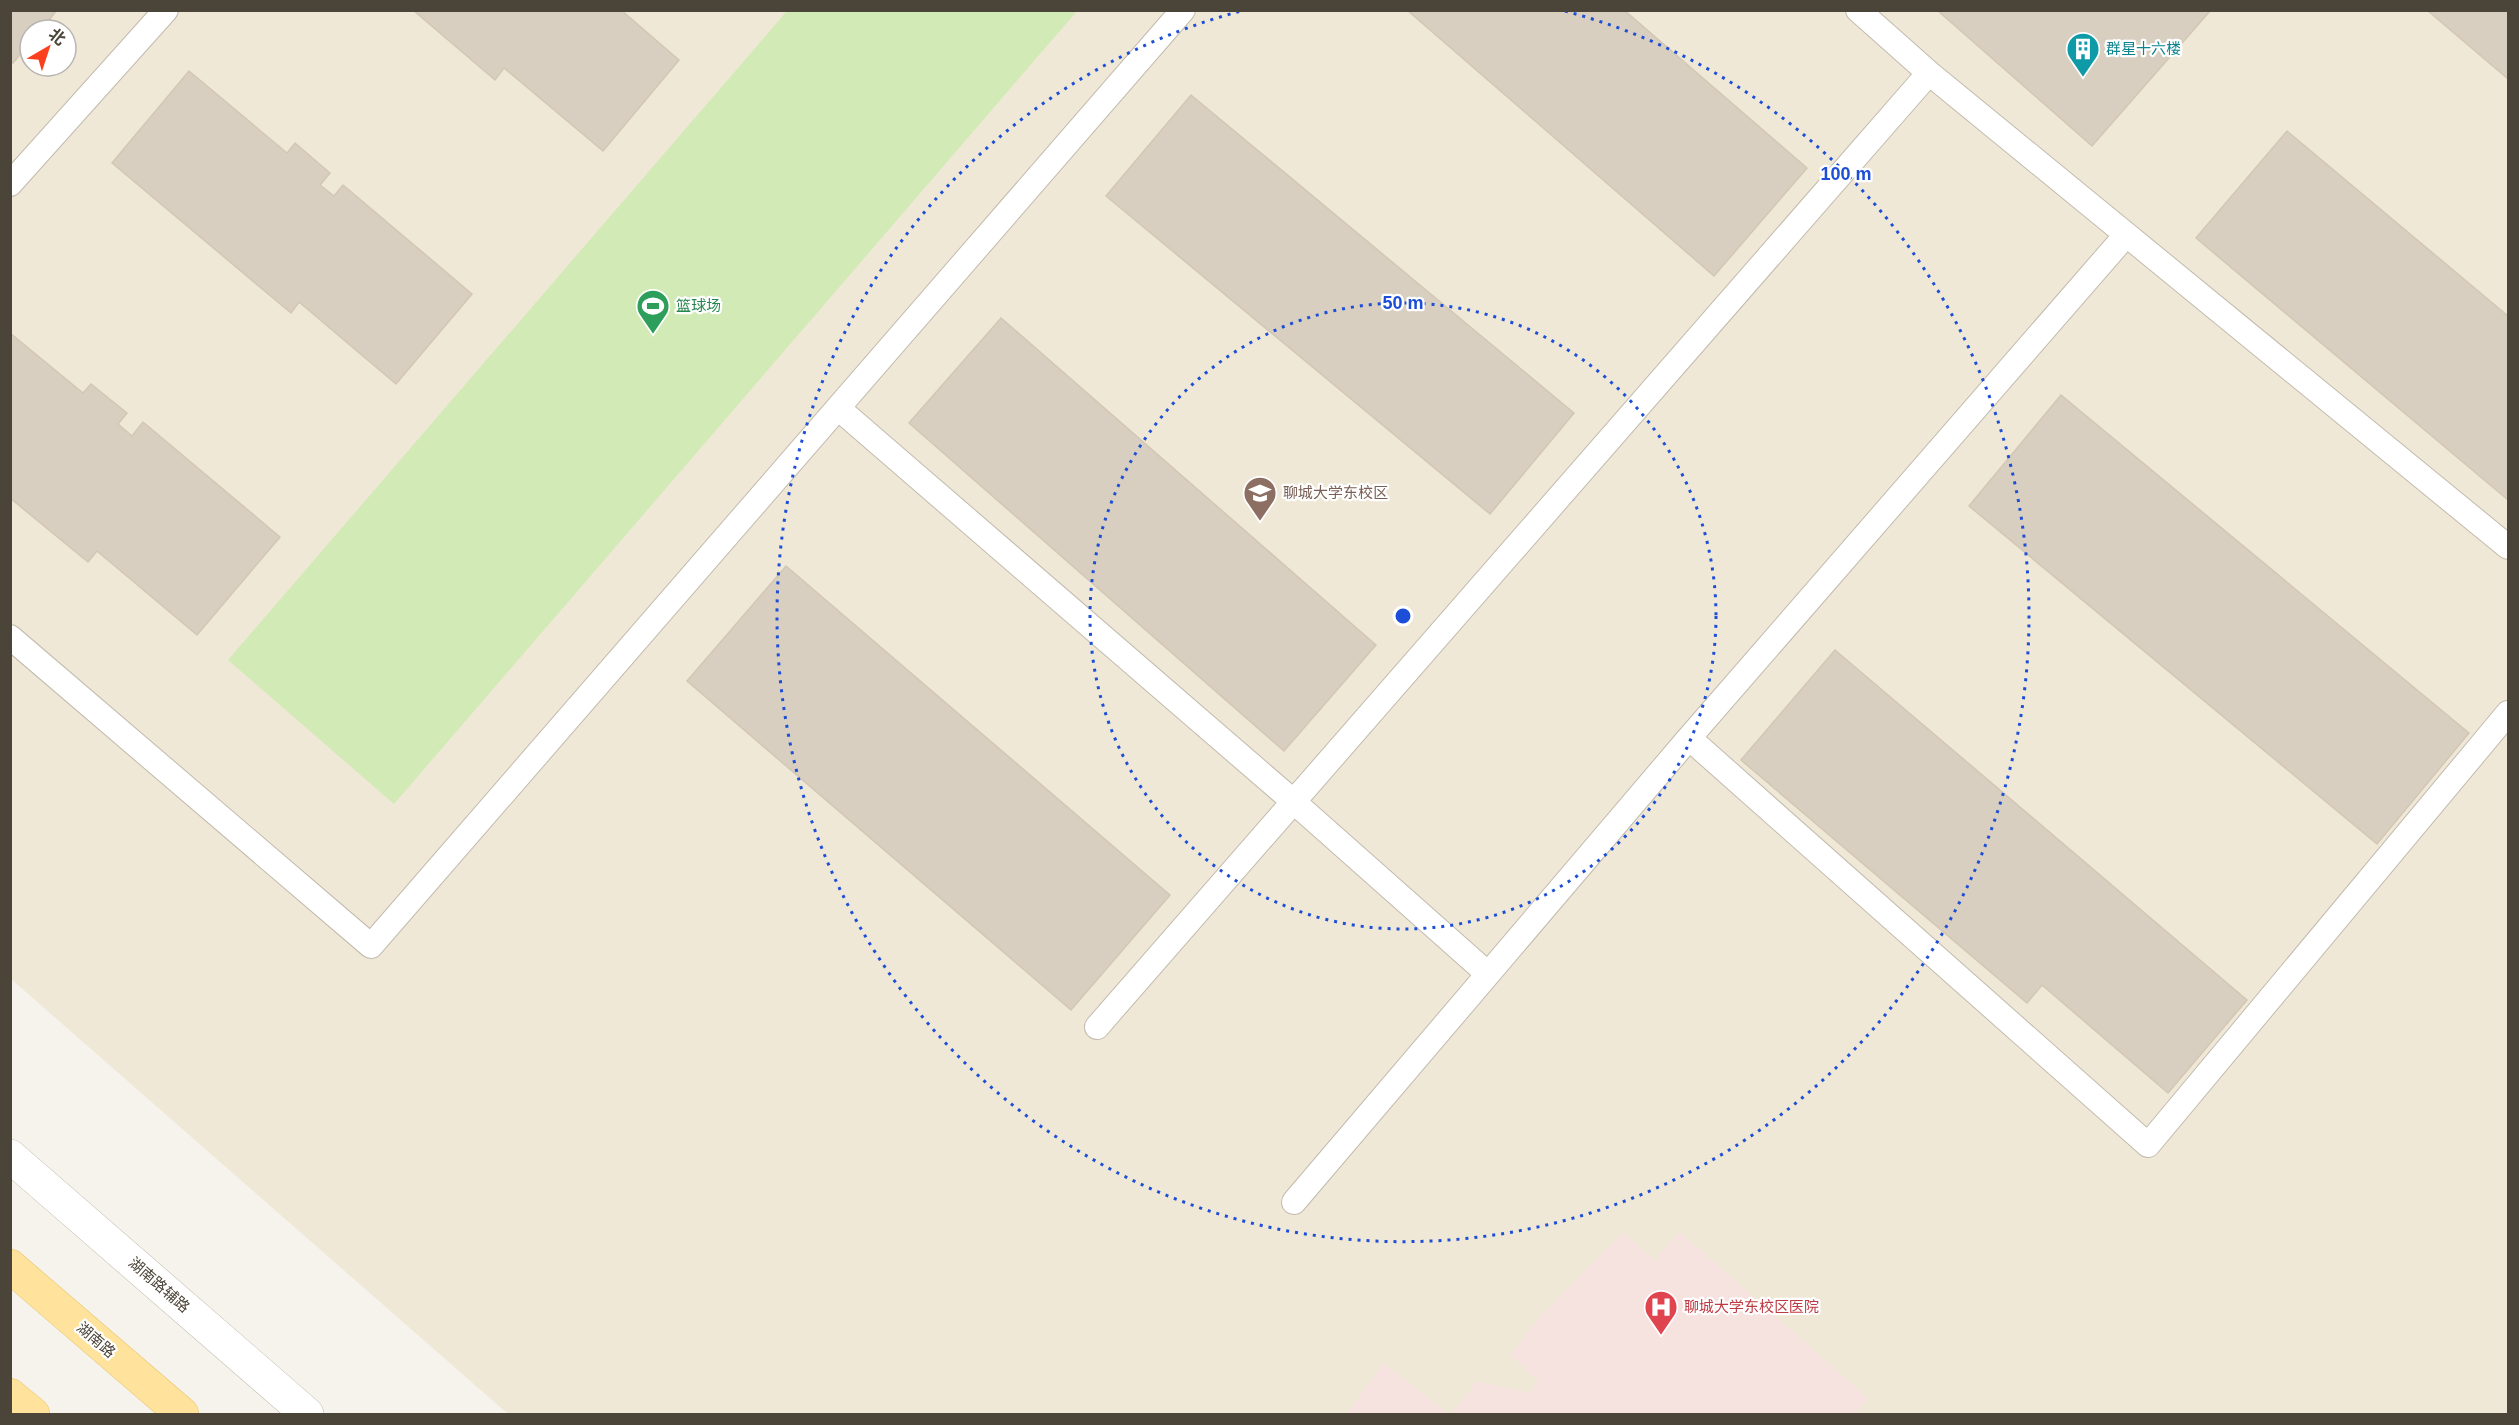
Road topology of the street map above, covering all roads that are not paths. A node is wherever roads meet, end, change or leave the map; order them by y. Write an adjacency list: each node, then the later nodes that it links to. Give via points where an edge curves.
1 (166, 10): 5 (lane)
2 (1183, 10): 7 (lane)
3 (1858, 10): 4 (lane)
4 (1929, 73): 6 (lane); 12 (lane)
5 (10, 184)
6 (2126, 235): 8 (lane); 11 (lane)
7 (838, 408): 9 (lane, via 371,946); 12 (lane)
8 (2508, 547)
9 (10, 637)
10 (2508, 713): 11 (lane, via 2148,1145)
11 (1689, 738): 13 (lane)
12 (1294, 802): 13 (lane); 14 (lane)
13 (1488, 974): 16 (lane)
14 (1097, 1027)
15 (10, 1156): 21 (street, 湖南路辅路)
16 (1294, 1202)
17 (10, 1266): 20 (main road, 湖南路)
18 (10, 1395): 19 (main road)
19 (33, 1414)
20 (182, 1414)
21 (307, 1414)

